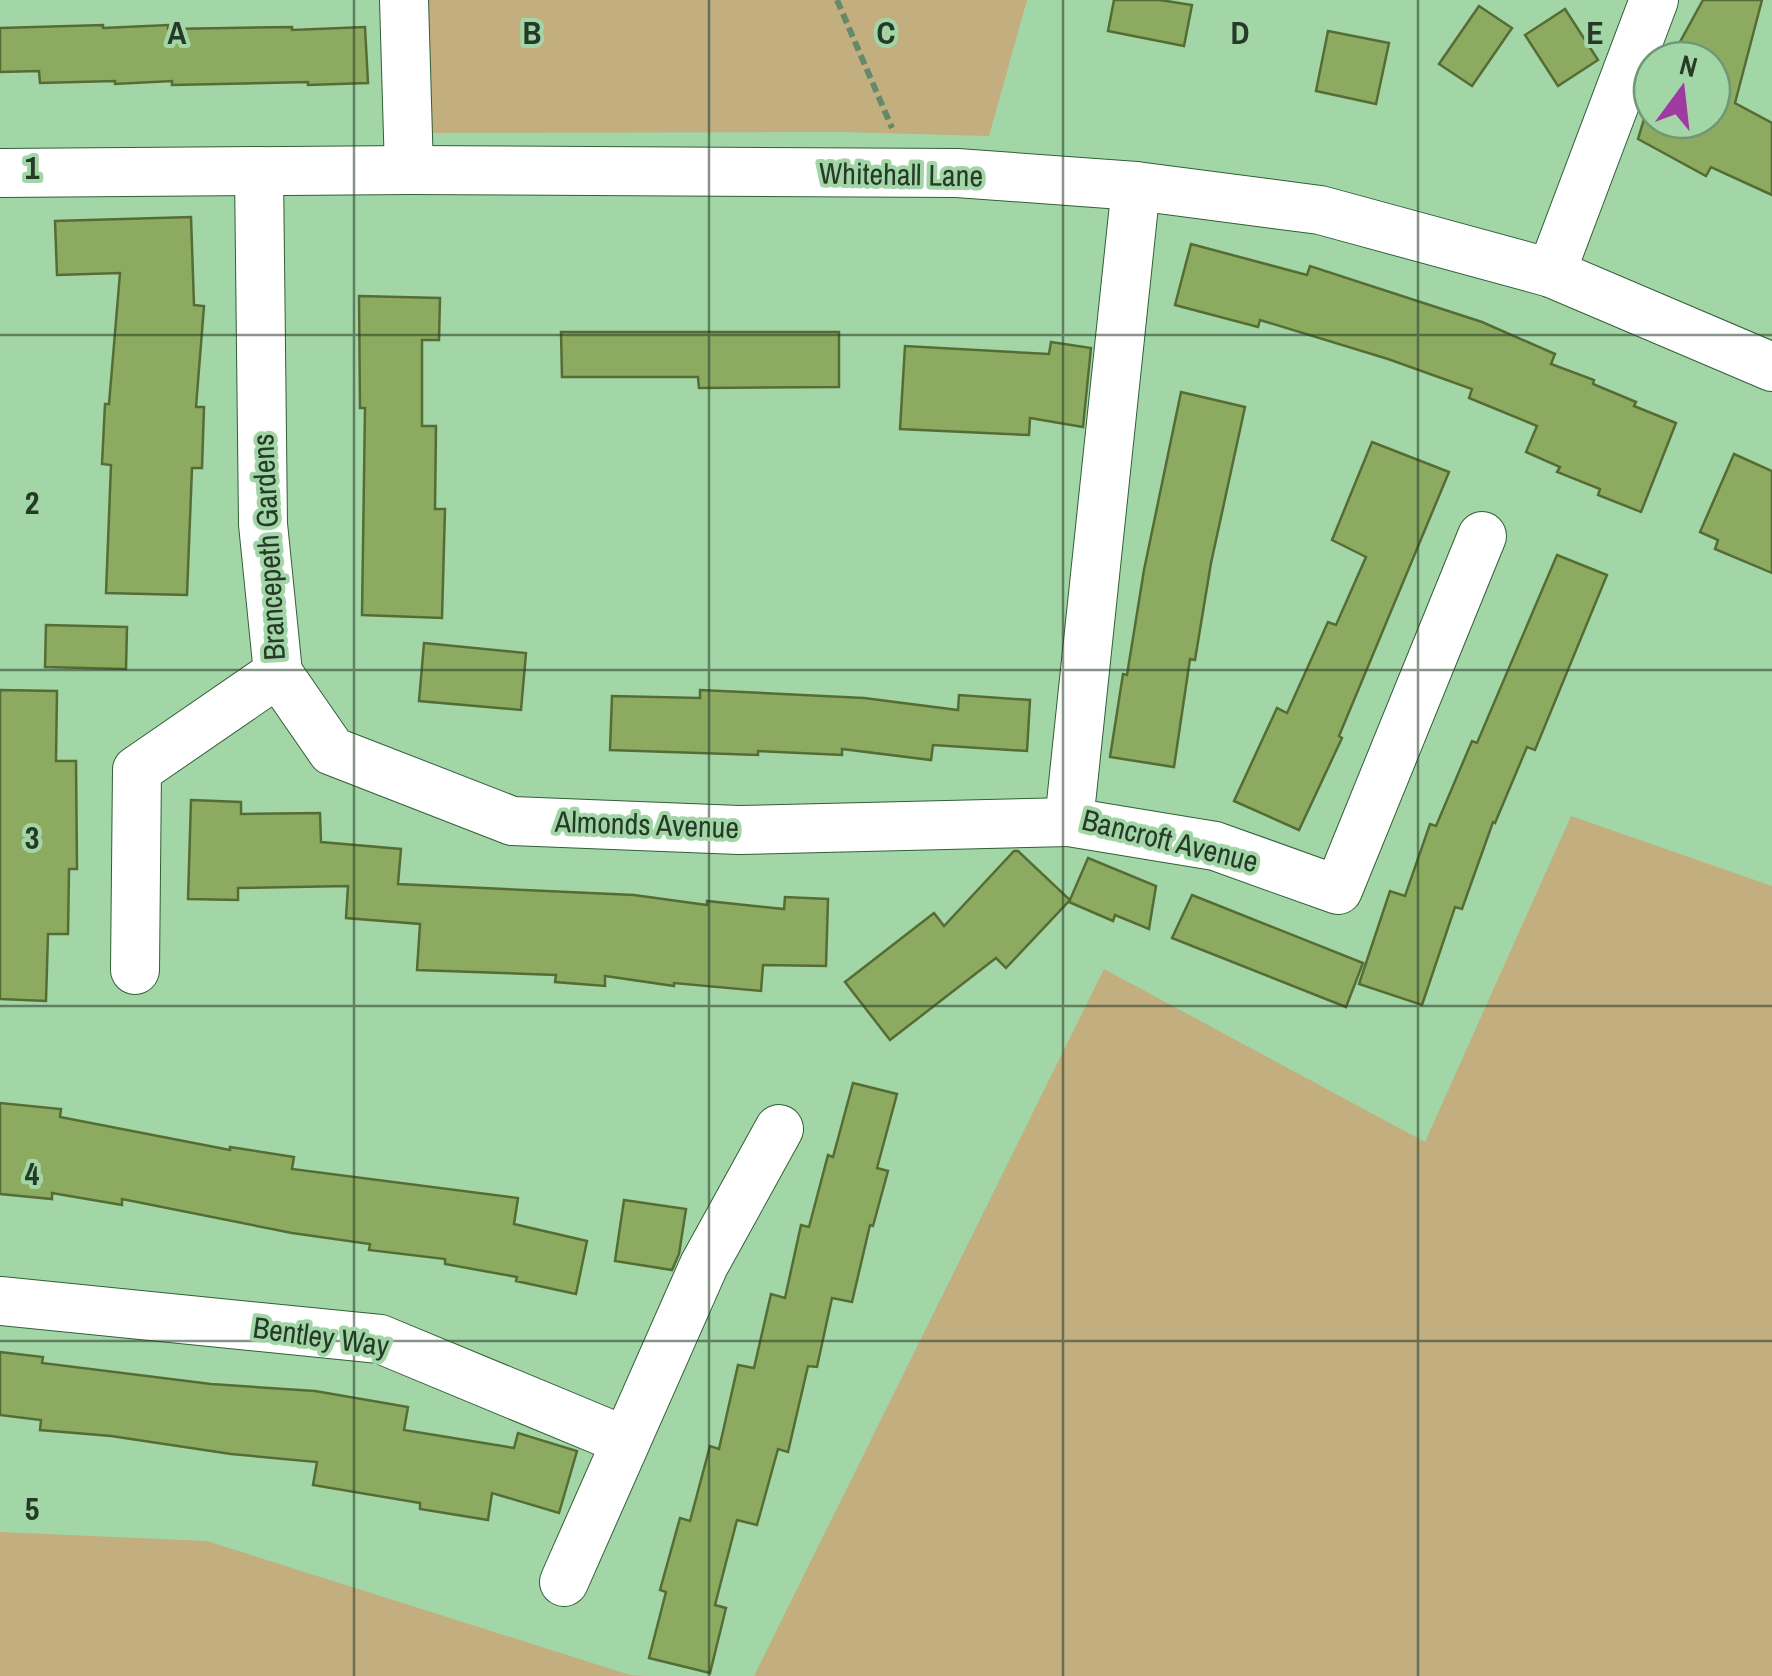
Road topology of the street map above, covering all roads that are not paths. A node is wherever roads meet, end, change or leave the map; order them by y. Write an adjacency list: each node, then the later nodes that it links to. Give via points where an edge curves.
1 (404, 0): 3 (street)
2 (1654, 0): 7 (street)
3 (408, 170): 4 (street, Whitehall Lane); 6 (street, Whitehall Lane, via 957,173)
4 (260, 171): 5 (street, Whitehall Lane); 10 (street, Brancepeth Gardens, via 263,524)
5 (0, 174)
6 (1136, 186): 7 (street, Whitehall Lane, via 1320,210); 11 (street, Bancroft Avenue)
7 (1551, 273): 8 (street, Whitehall Lane)
8 (1772, 368)
9 (1482, 536): 11 (street, Bancroft Avenue, via 1338,890 1214,846)
10 (278, 674): 11 (street, Almonds Avenue, via 332,751 512,820 739,830); 12 (street, Brancepeth Gardens, via 137,770)
11 (1069, 822)
12 (135, 970)
13 (779, 1129): 15 (street, via 704,1265)
14 (0, 1301): 15 (street, Bentley Way, via 380,1339)
15 (626, 1440): 16 (street)
16 (564, 1582)

